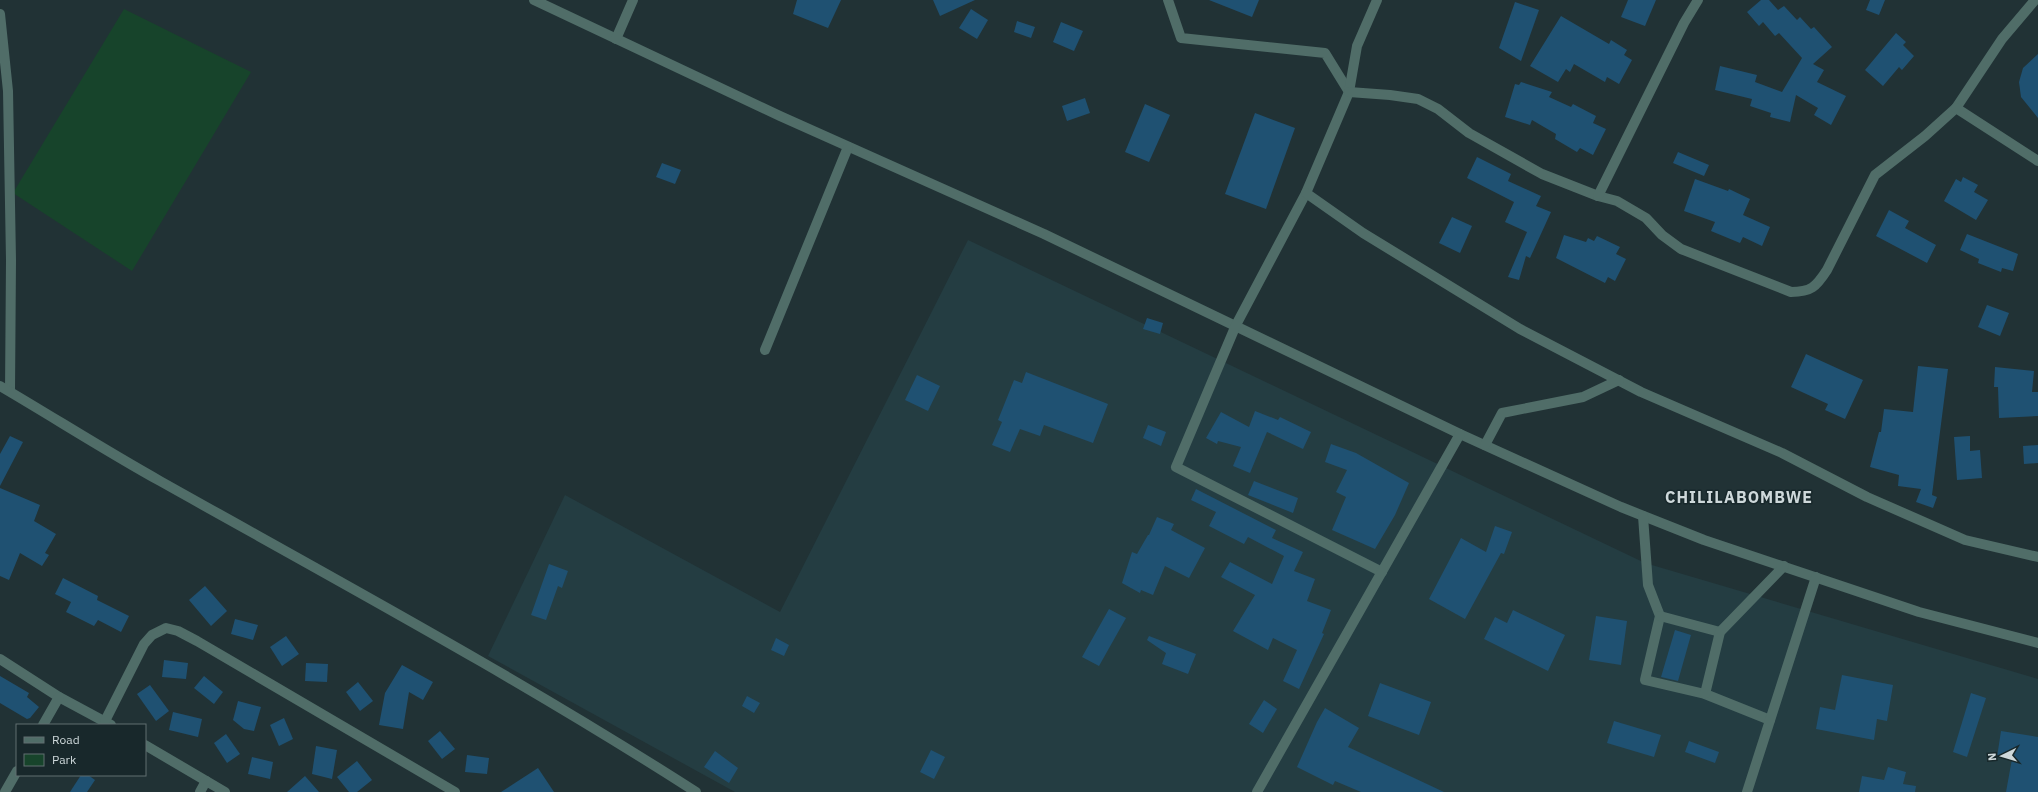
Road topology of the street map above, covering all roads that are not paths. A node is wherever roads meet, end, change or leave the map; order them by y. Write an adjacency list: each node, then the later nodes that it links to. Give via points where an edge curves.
1 (534, 0): 8 (street)
2 (633, 0): 8 (street)
3 (1168, 0): 9 (street, via 1181,38 1325,53)
4 (1377, 0): 9 (street, via 1357,46)
5 (1698, 0): 14 (street, via 1684,23)
6 (2035, 0): 10 (street, via 2002,39)
7 (0, 14): 19 (street, via 8,91)
8 (616, 39): 11 (street)
9 (1349, 92): 13 (street); 14 (street, via 1418,99 1438,109 1469,134 1542,174)
10 (1956, 108): 12 (street); 14 (street, via 1875,175 1817,285 1804,292 1790,292 1681,249 1662,235 1646,218 1617,201)
11 (848, 147): 15 (street, via 1044,234); 16 (street)
12 (2038, 161)
13 (1306, 193): 15 (street); 17 (street, via 1418,268 1520,329)
14 (1598, 196)
15 (1236, 325): 20 (street); 25 (street, via 1176,467)
16 (765, 350)
17 (1619, 380): 21 (street, via 1583,397 1502,413); 23 (street, via 1782,453 1867,497 1965,540)
18 (0, 386): 19 (street)
19 (10, 391): 43 (street, via 157,480 355,590 623,745)
20 (1460, 434): 21 (street); 25 (street)
21 (1484, 445): 22 (street)
22 (1643, 516): 24 (street, via 1704,540); 27 (street, via 1648,586)
23 (2038, 557)
24 (1784, 566): 26 (street); 28 (street)
25 (1382, 572): 44 (street)
26 (1816, 577): 29 (street, via 1919,612); 33 (street)
27 (1660, 616): 28 (street); 31 (street, via 1645,680)
28 (1720, 632): 31 (street)
29 (2038, 643)
30 (0, 659): 32 (street)
31 (1705, 694): 33 (street)
32 (59, 697): 34 (street); 35 (street)
33 (1770, 720): 45 (street)
34 (108, 723): 42 (street, via 144,644 152,635 166,628 198,641)
35 (44, 724)
36 (146, 746): 38 (street)
37 (16, 773): 39 (street)
38 (206, 781): 40 (street); 41 (street)
39 (5, 792)
40 (200, 792)
41 (225, 792)
42 (455, 792)
43 (696, 792)
44 (1257, 792)
45 (1747, 792)

